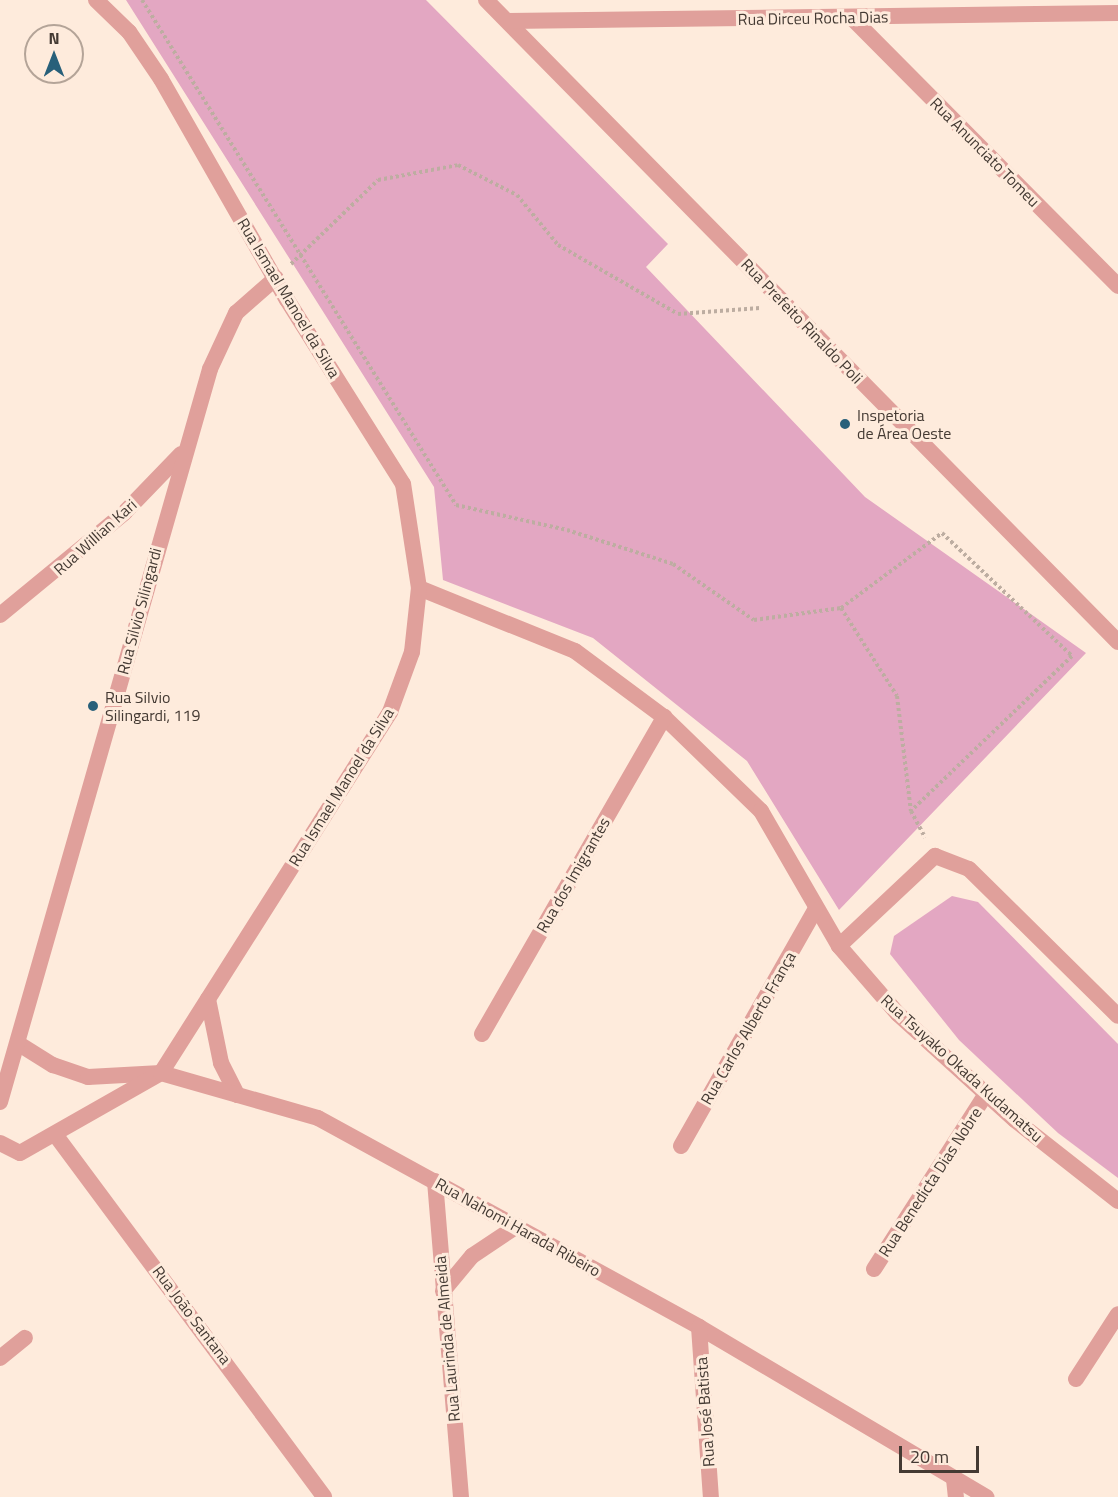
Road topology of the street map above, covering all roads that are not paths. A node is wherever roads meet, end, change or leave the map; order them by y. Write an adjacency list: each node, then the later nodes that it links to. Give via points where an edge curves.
1 (96, 0): 6 (street, Rua Ismael Manoel da Silva, via 129,32 161,79)
2 (486, 0): 5 (street, Rua Prefeito Rinaldo Poli)
3 (1118, 13): 4 (street, Rua Dirceu Rocha Dias)
4 (851, 17): 5 (street, Rua Dirceu Rocha Dias); 7 (street, Rua Anunciato Tomeu)
5 (508, 21): 11 (street, Rua Prefeito Rinaldo Poli)
6 (276, 278): 8 (street, Rua Silvio Silingardi, via 236,313 223,338); 9 (street, Rua Ismael Manoel da Silva, via 403,484)
7 (1116, 281)
8 (183, 452): 10 (street, Rua Willian Kari, via 124,513); 18 (street, Rua Silvio Silingardi)
9 (419, 588): 12 (street, Rua Tsuyako Okada Kudamatsu, via 574,651); 15 (street, Rua Ismael Manoel da Silva, via 412,652 390,712)
10 (0, 615)
11 (1118, 642)
12 (664, 717): 13 (street, Rua Tsuyako Okada Kudamatsu, via 761,811); 17 (street, Rua dos Imigrantes)
13 (815, 910): 14 (street, Rua Tsuyako Okada Kudamatsu); 25 (street, Rua Carlos Alberto França)
14 (838, 946): 16 (street, via 935,856 969,869); 20 (street, Rua Tsuyako Okada Kudamatsu, via 898,1014)
15 (208, 999): 19 (street, Rua Ismael Manoel da Silva); 21 (street, via 221,1063)
16 (1118, 1016)
17 (482, 1034)
18 (19, 1044): 19 (street, Rua Nahomi Harada Ribeiro, via 53,1065 88,1077); 22 (street, Rua Silvio Silingardi)
19 (161, 1073): 21 (street, Rua Nahomi Harada Ribeiro); 23 (street, Rua Ismael Manoel da Silva)
20 (986, 1094): 27 (street, Rua Tsuyako Okada Kudamatsu); 29 (street, Rua Benedicta Dias Nobre)
21 (237, 1095): 26 (street, Rua Nahomi Harada Ribeiro, via 318,1118)
22 (0, 1102)
23 (57, 1137): 24 (street, Rua Ismael Manoel da Silva, via 20,1153); 37 (street, Rua João Santana)
24 (0, 1143)
25 (681, 1146)
26 (435, 1181): 28 (street, Rua Nahomi Harada Ribeiro); 30 (street, Rua Laurinda de Almeida)
27 (1118, 1200)
28 (517, 1226): 30 (street, via 472,1256); 32 (street, Rua Nahomi Harada Ribeiro)
29 (874, 1269)
30 (443, 1291): 38 (street, Rua Laurinda de Almeida)
31 (1118, 1314): 35 (street)
32 (699, 1327): 36 (street, Rua Nahomi Harada Ribeiro); 39 (street, Rua José Batista)
33 (25, 1338): 34 (street)
34 (0, 1358)
35 (1076, 1379)
36 (954, 1479): 40 (street); 41 (street, Rua Nahomi Harada Ribeiro)
37 (324, 1497)
38 (461, 1497)
39 (711, 1497)
40 (956, 1497)
41 (986, 1497)

